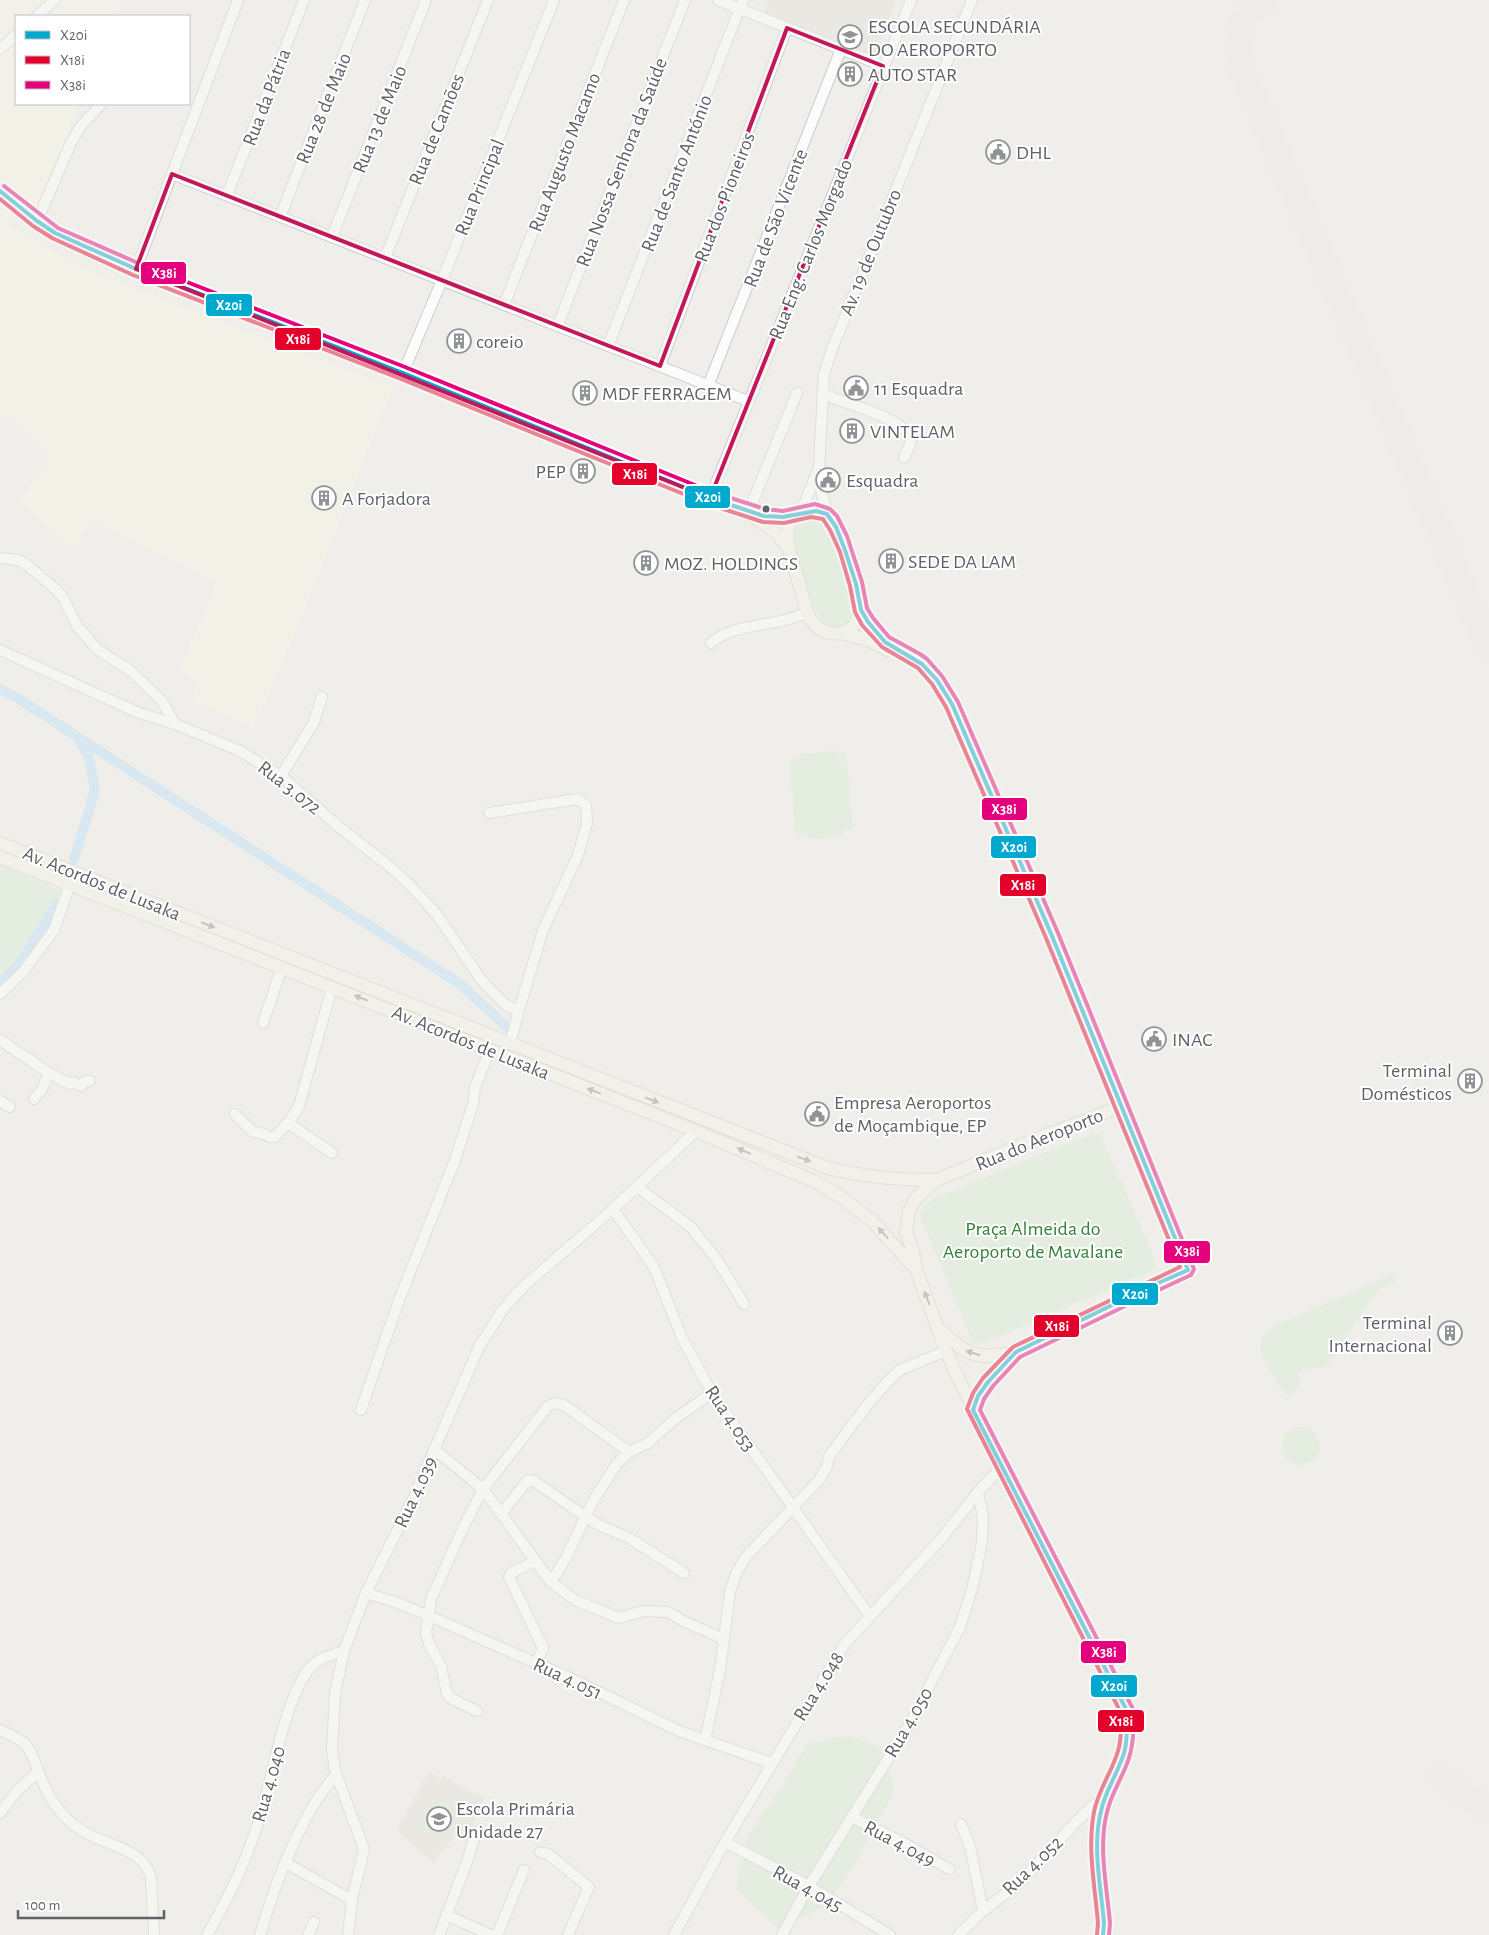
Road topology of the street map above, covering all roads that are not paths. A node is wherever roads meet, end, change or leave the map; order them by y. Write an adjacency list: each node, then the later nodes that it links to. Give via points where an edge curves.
1 (55, 0): 14 (street)
2 (238, 0): 21 (street)
3 (304, 0): 23 (street, Rua da Pátria)
4 (366, 0): 24 (street, Rua 28 de Maio)
5 (426, 0): 26 (street, Rua 13 de Maio)
6 (488, 0): 27 (street, Rua de Camões)
7 (554, 0): 29 (street, Rua Principal)
8 (624, 0): 30 (street, Rua Augusto Macamo)
9 (685, 0): 31 (street, Rua Nossa Senhora da Saúde)
10 (718, 0): 13 (street)
11 (911, 0): 19 (street, Rua Eng. Carlos Morgado)
12 (972, 0): 37 (street, Av. 19 de Outubro, via 830,352)
13 (741, 4): 15 (street); 32 (street, Rua de Santo António)
14 (38, 15)
15 (787, 28): 18 (street); 33 (street, Rua dos Pioneiros)
16 (15, 36): 17 (street)
17 (0, 49)
18 (841, 49): 19 (street); 35 (street, Rua de São Vicente)
19 (883, 66): 38 (street, Rua Eng. Carlos Morgado)
20 (100, 105): 25 (street, via 70,143)
21 (172, 174): 23 (street); 28 (street)
22 (0, 191): 25 (main road)
23 (227, 195): 24 (street)
24 (280, 217): 26 (street)
25 (37, 221): 28 (main road, via 55,233)
26 (332, 237): 27 (street)
27 (385, 258): 29 (street)
28 (136, 268): 34 (main road)
29 (442, 280): 30 (street); 34 (street, Rua Principal)
30 (504, 305): 31 (street)
31 (558, 325): 32 (street)
32 (608, 346): 33 (street)
33 (660, 366): 35 (street)
34 (403, 373): 41 (main road)
35 (708, 386): 38 (street)
36 (797, 393): 42 (street)
37 (822, 394): 39 (street, via 900,425 910,434 911,440); 40 (street, Av. 19 de Outubro)
38 (748, 401): 41 (street, Rua Eng. Carlos Morgado)
39 (904, 458)
40 (820, 467): 43 (street); 44 (street, Av. 19 de Outubro, via 821,490)
41 (710, 498): 42 (main road)
42 (748, 512): 43 (main road, via 783,517); 45 (main road, via 775,532)
43 (798, 513): 44 (main road, via 815,510); 45 (main road, via 788,530)
44 (828, 515): 47 (main road, via 849,560)
45 (789, 549): 48 (main road)
46 (0, 558): 54 (street, via 26,564 52,586 63,597 77,626 97,649 132,672 162,701)
47 (861, 608): 49 (main road, via 855,625); 52 (main road, via 883,641 917,660)
48 (808, 612): 49 (main road, via 813,623 822,630 831,634); 50 (street, via 735,631)
49 (841, 633): 52 (main road, via 875,643 905,662)
50 (711, 643)
51 (0, 650): 54 (street, Rua 3.072, via 139,713)
52 (929, 671): 72 (main road, via 952,704)
53 (322, 697): 55 (street, via 314,722)
54 (176, 724): 55 (street, Rua 3.072, via 240,751)
55 (281, 776): 63 (street, Rua 3.072, via 411,886 438,916 482,981 507,1006)
56 (489, 813): 63 (street, via 577,799 586,805 587,811 578,855 543,930)
57 (0, 843): 66 (main road, Av. Acordos de Lusaka, one-way to 66)
58 (0, 857): 59 (main road, Av. Acordos de Lusaka)
59 (70, 884): 60 (main road, Av. Acordos de Lusaka); 62 (street, via 54,930 24,972)
60 (282, 967): 61 (main road, Av. Acordos de Lusaka); 64 (street)
61 (332, 987): 67 (main road, Av. Acordos de Lusaka, one-way to 61); 75 (street, via 303,1099)
62 (0, 994)
63 (519, 1010): 66 (street)
64 (263, 1023)
65 (0, 1040): 68 (street)
66 (510, 1044): 78 (main road, Av. Acordos de Lusaka, one-way to 78, via 828,1168 892,1180)
67 (490, 1050): 76 (main road, Av. Acordos de Lusaka, one-way to 67); 87 (street, via 475,1087 473,1104 455,1160 399,1300)
68 (49, 1073): 69 (street, via 70,1084 81,1086); 70 (street)
69 (90, 1081)
70 (34, 1099)
71 (0, 1101): 73 (street)
72 (1123, 1106): 78 (main road, Rua do Aeroporto); 85 (main road, Rua do Aeroporto, via 1188,1270)
73 (10, 1107)
74 (235, 1114): 75 (street, via 253,1132 270,1137)
75 (288, 1123): 77 (street)
76 (696, 1131): 79 (street, Rua 4.039); 81 (main road, Av. Acordos de Lusaka, one-way to 76, via 871,1220 841,1197 818,1183)
77 (332, 1153)
78 (936, 1180): 81 (main road, Rua do Aeroporto, via 916,1198 909,1211 906,1232)
79 (636, 1187): 80 (street, Rua 4.039); 82 (street, via 692,1227)
80 (612, 1209): 86 (street, Rua 4.053, via 654,1267 682,1338); 89 (street, Rua 4.039, via 530,1280 503,1309 479,1347)
81 (916, 1269): 83 (main road, Rua do Aeroporto, one-way to 81)
82 (744, 1304)
83 (938, 1328): 84 (main road, Rua do Aeroporto); 85 (main road, Rua do Aeroporto, one-way to 83, via 976,1355 961,1349)
84 (946, 1351): 88 (main road, Rua do Aeroporto); 94 (street, via 900,1370 886,1382 829,1456 819,1480)
85 (1016, 1352): 88 (main road, via 988,1382)
86 (712, 1393): 90 (street, via 648,1443); 94 (street, Rua 4.053)
87 (362, 1410)
88 (973, 1410): 91 (main road, Rua do Aeroporto)
89 (434, 1449): 92 (street); 100 (street, Rua 4.039)
90 (629, 1452): 92 (street, via 564,1405 554,1403 548,1406); 96 (street, via 616,1465)
91 (1003, 1466): 93 (street, Rua 4.048); 112 (main road, Rua do Aeroporto, via 1127,1711 1123,1754)
92 (483, 1488): 95 (street); 101 (street, via 431,1599)
93 (978, 1492): 102 (street, Rua 4.048, via 942,1538); 114 (street, Rua 4.050, via 983,1517 982,1542 960,1628 908,1725)
94 (793, 1508): 102 (street, Rua 4.053); 103 (street, via 744,1558 730,1592)
95 (502, 1514): 96 (street, via 528,1480); 97 (street)
96 (586, 1517): 98 (street, via 629,1538); 99 (street)
97 (535, 1561): 99 (street); 105 (street, via 509,1577 543,1647)
98 (684, 1573)
99 (551, 1582): 103 (street, via 575,1600 617,1618 643,1610 668,1612)
100 (366, 1593): 101 (street, Rua 4.051); 104 (street, Rua 4.039)
101 (429, 1616): 105 (street, Rua 4.051); 106 (street, via 426,1633 441,1666 447,1693 450,1698)
102 (869, 1616): 109 (street, Rua 4.048, via 844,1645)
103 (724, 1639): 108 (street)
104 (344, 1651): 111 (street, Rua 4.039, via 336,1693 332,1752); 128 (street, Rua 4.040, via 320,1659 301,1680 249,1847 235,1884)
105 (536, 1663): 108 (street, Rua 4.051, via 650,1718)
106 (477, 1711)
107 (0, 1730): 110 (street, via 27,1746)
108 (705, 1740): 109 (street, Rua 4.051)
109 (771, 1763): 117 (street, Rua 4.048)
110 (38, 1772): 113 (street); 127 (street, via 57,1809 73,1824 89,1835 138,1857 149,1870 153,1889)
111 (336, 1774): 119 (street, via 314,1805); 123 (street, Rua 4.039, via 364,1849)
112 (1106, 1794): 124 (street, Rua 4.052, via 1019,1883); 140 (main road, Rua do Aeroporto, via 1099,1818)
113 (0, 1813)
114 (852, 1817): 120 (street, Rua 4.049); 122 (street, Rua 4.050)
115 (961, 1824): 124 (street, via 970,1846)
116 (476, 1832): 125 (street)
117 (725, 1842): 122 (street, Rua 4.045); 136 (street, Rua 4.048)
118 (540, 1852): 135 (street, via 548,1854 589,1887)
119 (286, 1863): 123 (street); 129 (street)
120 (949, 1869)
121 (524, 1870): 134 (street)
122 (809, 1886): 137 (street, Rua 4.050); 138 (street, Rua 4.045)
123 (352, 1900): 131 (street, Rua 4.039)
124 (983, 1910): 139 (street, Rua 4.052)
125 (446, 1915): 132 (street); 133 (street)
126 (314, 1922): 130 (street)
127 (154, 1935)
128 (207, 1935)
129 (260, 1935)
130 (308, 1935)
131 (348, 1935)
132 (439, 1935)
133 (491, 1935)
134 (498, 1935)
135 (568, 1935)
136 (674, 1935)
137 (782, 1935)
138 (890, 1935)
139 (958, 1935)
140 (1103, 1935)

